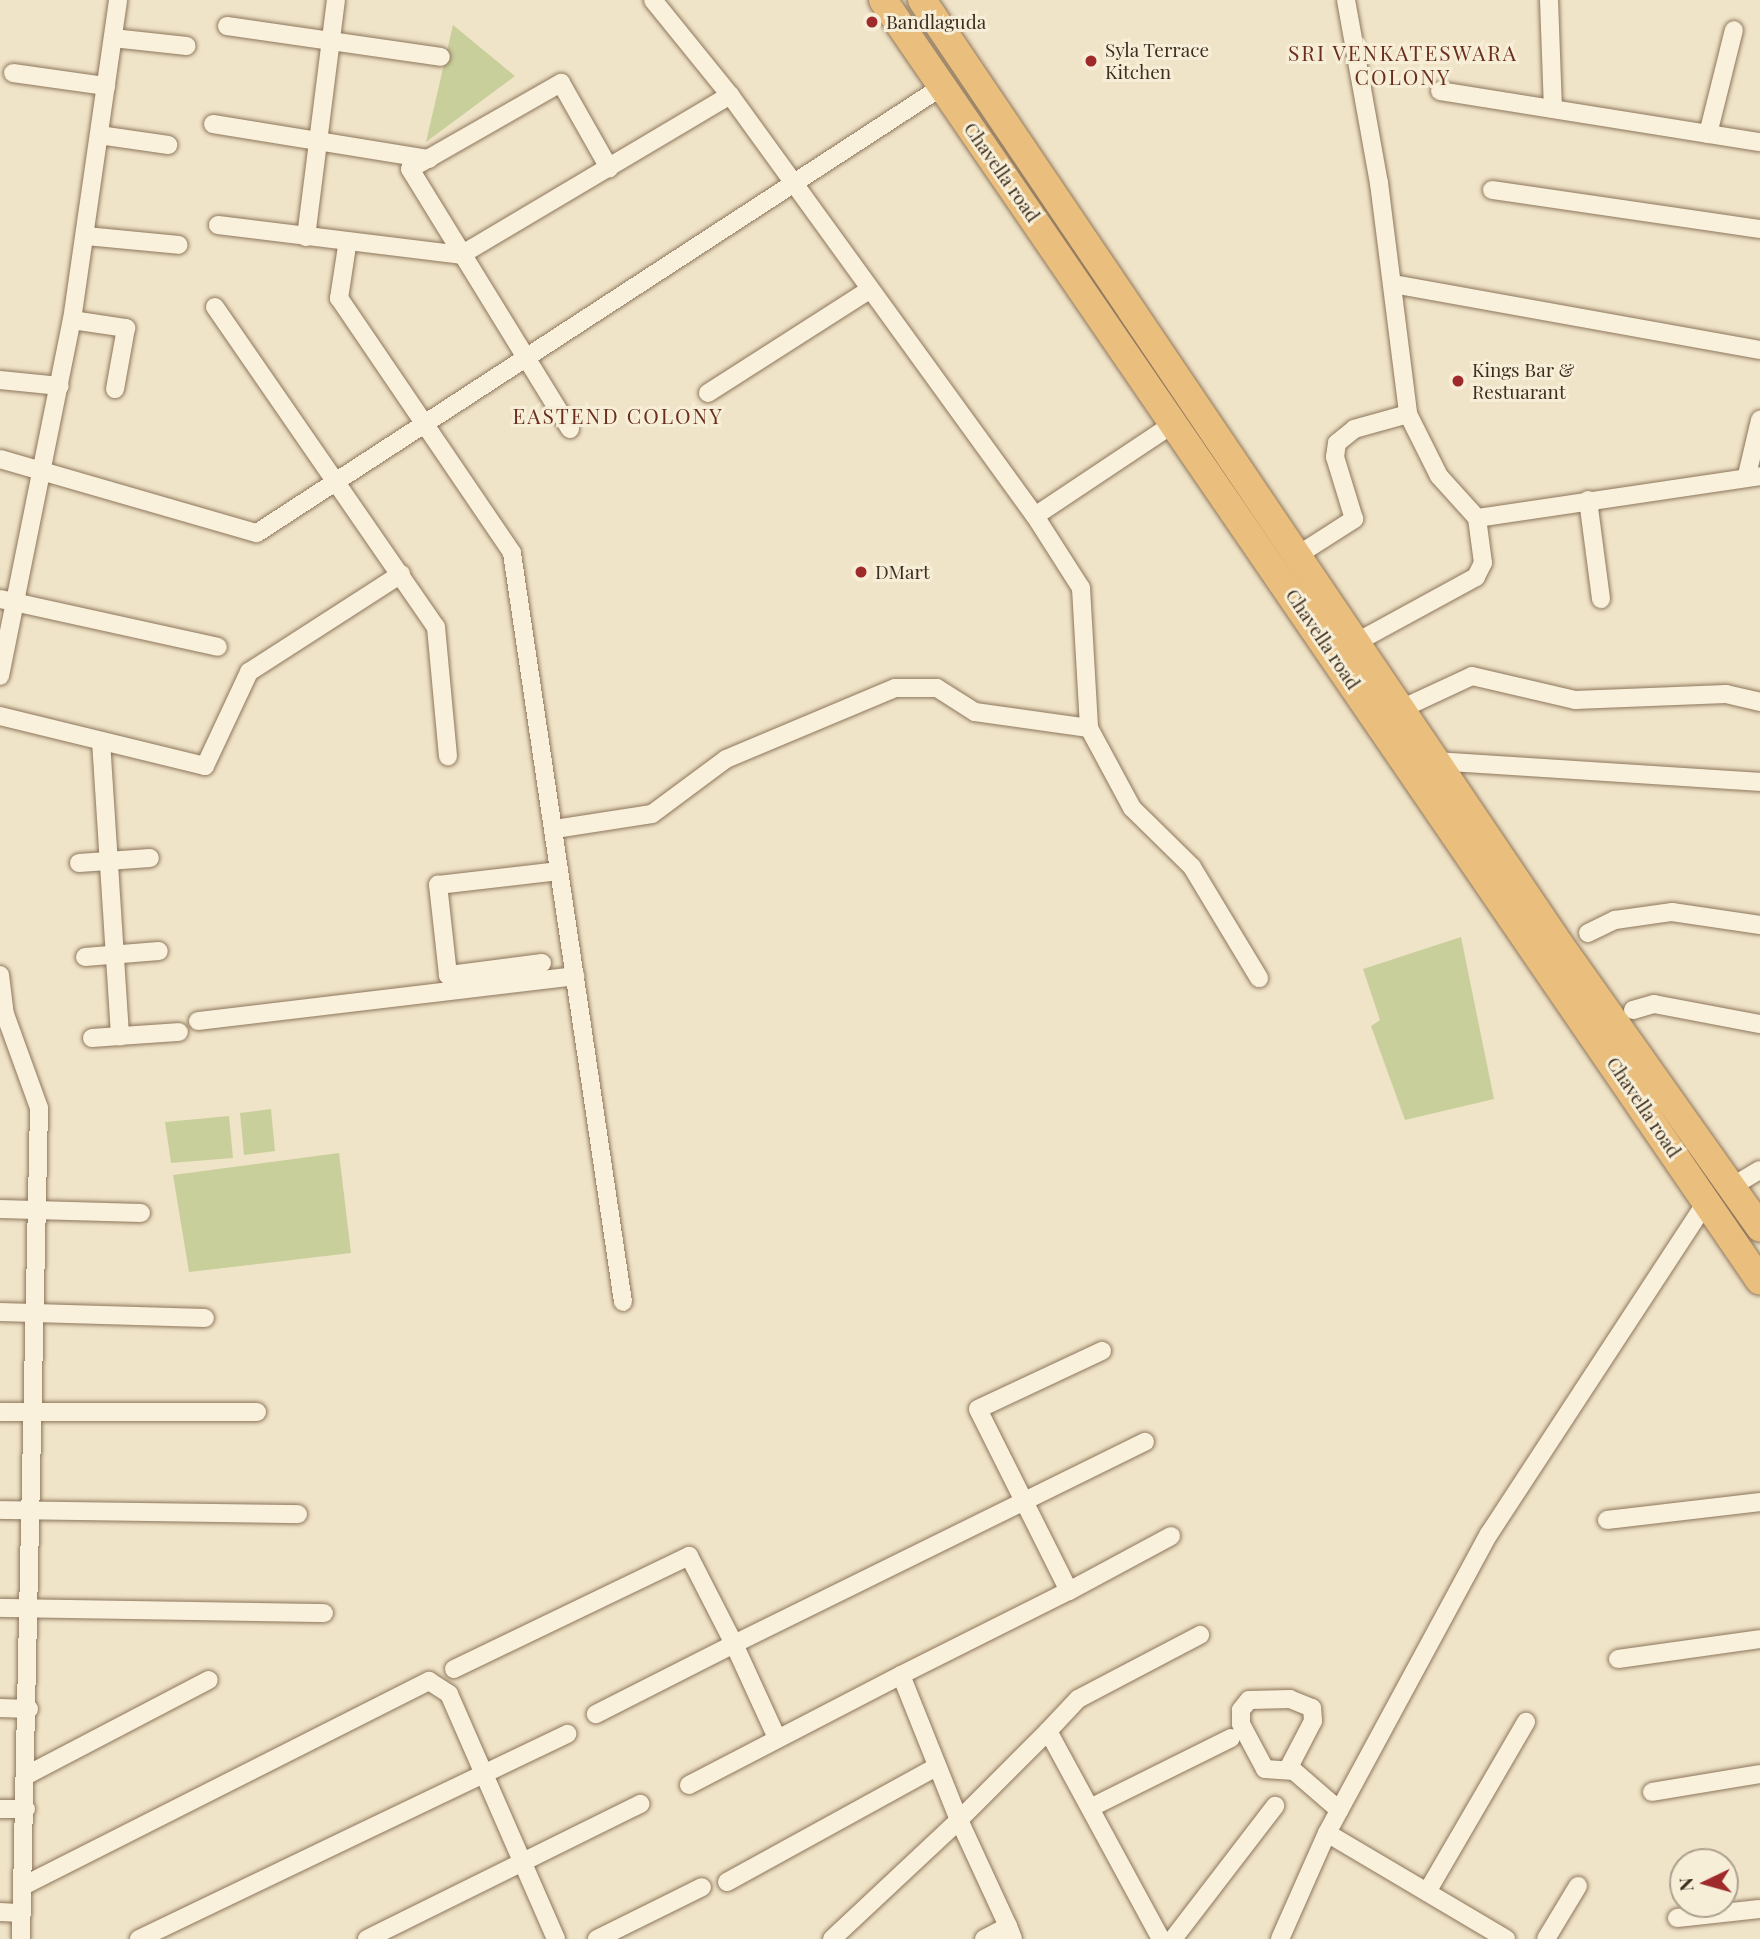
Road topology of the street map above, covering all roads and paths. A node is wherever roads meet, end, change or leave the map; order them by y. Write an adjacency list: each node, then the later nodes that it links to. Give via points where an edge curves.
1 (118, 0): 10 (street)
2 (335, 0): 11 (street)
3 (653, 0): 18 (street)
4 (883, 0): 16 (highway, Chavella road)
5 (922, 0): 59 (highway, Chavella road)
6 (1346, 0): 37 (street)
7 (1549, 0): 19 (street)
8 (227, 26): 11 (street)
9 (1734, 30): 21 (street)
10 (113, 38): 12 (street); 15 (street)
11 (330, 41): 13 (street); 23 (street)
12 (187, 47)
13 (441, 57)
14 (13, 73): 15 (street)
15 (106, 86): 22 (street)
16 (943, 86): 28 (street); 49 (highway, Chavella road)
17 (1440, 91): 19 (street)
18 (730, 95): 27 (street); 28 (street)
19 (1553, 109): 21 (street)
20 (213, 124): 23 (street)
21 (1708, 134): 24 (street)
22 (99, 135): 25 (street); 32 (street)
23 (316, 141): 26 (street); 33 (street)
24 (1760, 142)
25 (168, 145)
26 (429, 159): 27 (street, via 561,83); 36 (street, via 410,169)
27 (609, 168): 36 (street)
28 (797, 185): 38 (street); 42 (street)
29 (1492, 190): 31 (street)
30 (218, 225): 33 (street)
31 (1760, 229)
32 (86, 236): 34 (street); 40 (street)
33 (306, 237): 35 (street)
34 (179, 245)
35 (347, 246): 36 (street); 50 (street, via 339,298)
36 (461, 255): 42 (street)
37 (1393, 284): 41 (street); 47 (street)
38 (869, 290): 46 (street); 57 (street)
39 (215, 307): 55 (street)
40 (72, 320): 44 (street); 45 (street, via 126,328)
41 (1760, 350)
42 (525, 361): 50 (street); 51 (street)
43 (0, 380): 44 (street)
44 (60, 386): 53 (street)
45 (115, 389)
46 (708, 393)
47 (1408, 414): 58 (street, via 1439,476); 59 (street, via 1354,429 1337,443 1335,457 1354,519)
48 (1760, 420): 54 (street)
49 (1176, 422): 57 (street); 96 (highway, Chavella road)
50 (426, 426): 55 (street); 74 (street, via 512,553)
51 (570, 429)
52 (0, 458): 53 (street)
53 (44, 470): 55 (street, via 257,533); 62 (street)
54 (1754, 475): 56 (street)
55 (335, 485): 60 (street)
56 (1588, 500): 58 (street); 61 (street)
57 (1035, 516): 69 (street, via 1081,588)
58 (1477, 518): 63 (street, via 1481,572)
59 (1298, 555): 63 (highway, Chavella road)
60 (401, 574): 70 (street, via 249,672 205,766); 71 (street, via 436,627)
61 (1601, 599)
62 (9, 601): 64 (street); 65 (street)
63 (1357, 642): 67 (highway, Chavella road)
64 (218, 647)
65 (0, 676)
66 (1760, 702): 67 (street, via 1726,694 1575,700 1472,676)
67 (1401, 709): 72 (highway, Chavella road)
68 (0, 716): 70 (street)
69 (1089, 728): 74 (street, via 975,712 937,688 895,688 726,759 652,814); 87 (street, via 1132,808 1192,867)
70 (101, 741): 76 (street)
71 (448, 756)
72 (1436, 761): 73 (street); 95 (highway, Chavella road)
73 (1760, 782)
74 (555, 829): 78 (street)
75 (149, 858): 76 (street)
76 (107, 861): 77 (street); 82 (street)
77 (79, 863)
78 (559, 871): 84 (street, via 438,886 449,975); 86 (street)
79 (1760, 925): 80 (street, via 1672,912 1615,920)
80 (1588, 933)
81 (159, 951): 82 (street)
82 (114, 955): 83 (street); 92 (street)
83 (85, 957)
84 (542, 963)
85 (0, 975): 98 (street, via 5,1014 39,1108)
86 (575, 976): 89 (street); 102 (street)
87 (1259, 978)
88 (1633, 1010): 90 (street, via 1654,1004)
89 (198, 1021)
90 (1760, 1024)
91 (179, 1032): 92 (street)
92 (120, 1036): 93 (street)
93 (92, 1038)
94 (1760, 1170): 95 (street)
95 (1733, 1186): 100 (highway, Chavella road)
96 (1707, 1199): 101 (highway, Chavella road); 149 (street, via 1489,1534)
97 (0, 1209): 98 (street)
98 (36, 1211): 99 (street); 104 (street)
99 (141, 1213)
100 (1760, 1227)
101 (1760, 1280)
102 (623, 1301)
103 (0, 1312): 104 (street)
104 (35, 1313): 105 (street); 109 (street)
105 (205, 1318)
106 (1101, 1351): 111 (street, via 978,1409)
107 (0, 1412): 109 (street)
108 (257, 1412): 109 (street)
109 (34, 1413): 114 (street)
110 (1145, 1442): 111 (street)
111 (1025, 1498): 118 (street); 124 (street)
112 (1760, 1502): 116 (street)
113 (0, 1510): 114 (street)
114 (28, 1510): 115 (street); 120 (street)
115 (298, 1514)
116 (1607, 1520)
117 (1171, 1536): 118 (street)
118 (1069, 1591): 127 (street)
119 (0, 1608): 120 (street)
120 (31, 1609): 121 (street); 130 (street)
121 (324, 1614)
122 (1200, 1635): 133 (street, via 1078,1699)
123 (1760, 1639): 125 (street)
124 (734, 1644): 126 (street, via 689,1556); 131 (street); 135 (street)
125 (1618, 1659)
126 (454, 1670)
127 (901, 1675): 135 (street); 137 (street)
128 (209, 1680): 141 (street)
129 (0, 1708): 130 (street)
130 (29, 1709): 141 (street)
131 (596, 1714)
132 (1525, 1722): 157 (street)
133 (1048, 1731): 146 (street); 150 (street)
134 (567, 1734): 139 (street)
135 (777, 1738): 142 (street)
136 (1231, 1738): 146 (street)
137 (936, 1767): 150 (street); 153 (street)
138 (1288, 1769): 138 (street, via 1265,1769 1241,1724 1241,1710 1249,1700 1290,1699 1312,1709 1313,1721); 149 (street)
139 (485, 1774): 152 (street); 154 (street, via 449,1694 422,1681); 164 (street)
140 (1760, 1774): 143 (street)
141 (27, 1775): 148 (street)
142 (689, 1785)
143 (1652, 1792)
144 (640, 1804): 152 (street)
145 (1275, 1806): 171 (street)
146 (1093, 1807): 170 (street)
147 (0, 1809): 148 (street)
148 (26, 1809): 154 (street)
149 (1339, 1810): 151 (street)
150 (959, 1820): 162 (street); 168 (street)
151 (1327, 1833): 157 (street); 172 (street)
152 (523, 1862): 165 (street); 166 (street)
153 (727, 1882)
154 (23, 1886): 161 (street)
155 (1578, 1886): 174 (street)
156 (702, 1887): 167 (street)
157 (1427, 1892): 173 (street)
158 (1760, 1909): 159 (street)
159 (1739, 1911)
160 (0, 1912): 161 (street)
161 (22, 1913): 163 (street)
162 (1011, 1933): 169 (street)
163 (21, 1939)
164 (139, 1939)
165 (367, 1939)
166 (556, 1939)
167 (597, 1939)
168 (832, 1939)
169 (984, 1939)
170 (1161, 1939)
171 (1173, 1939)
172 (1280, 1939)
173 (1506, 1939)
174 (1546, 1939)

